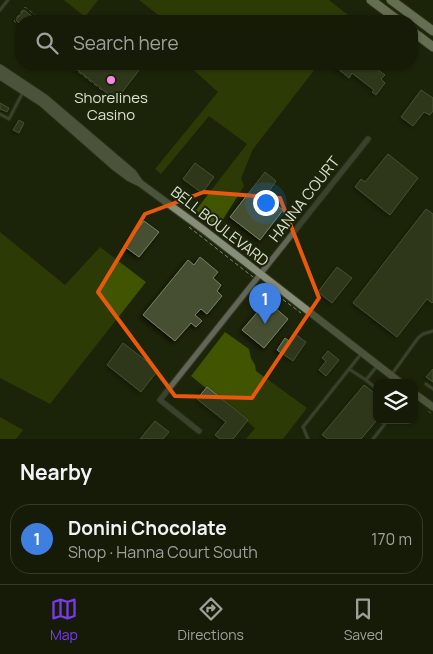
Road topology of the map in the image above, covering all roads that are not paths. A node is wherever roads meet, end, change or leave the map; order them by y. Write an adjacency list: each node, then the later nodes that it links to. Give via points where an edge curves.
1 (8, 0): 4 (lane)
2 (371, 0): 5 (highway)
3 (391, 0): 6 (highway)
4 (0, 10)
5 (391, 15)
6 (411, 15)
7 (418, 20): 8 (highway)
8 (433, 31)
9 (418, 36): 10 (highway)
10 (433, 47)
11 (0, 68): 16 (main road, BELL BOULEVARD, via 60,110 133,173)
12 (0, 76): 13 (main road, BELL BOULEVARD)
13 (24, 91): 14 (lane, via 9,119); 16 (main road, BELL BOULEVARD, via 116,168)
14 (0, 114)
15 (368, 139): 17 (street, HANNA COURT)
16 (140, 183): 17 (main road, BELL BOULEVARD, via 204,230)
17 (257, 276): 19 (main road, BELL BOULEVARD); 31 (street, HANNA COURT, via 160,400)
18 (433, 331): 22 (lane, via 418,338)
19 (362, 352): 20 (main road, BELL BOULEVARD); 21 (lane)
20 (377, 364): 22 (main road, BELL BOULEVARD); 24 (lane)
21 (349, 369): 24 (lane); 32 (lane, via 303,428)
22 (391, 375): 23 (main road, BELL BOULEVARD)
23 (396, 379)
24 (366, 380): 26 (lane)
25 (426, 384): 27 (lane)
26 (373, 386)
27 (433, 389)
28 (418, 395): 29 (main road)
29 (432, 404)
30 (385, 424): 33 (lane)
31 (199, 431)
32 (308, 439)
33 (373, 439)

